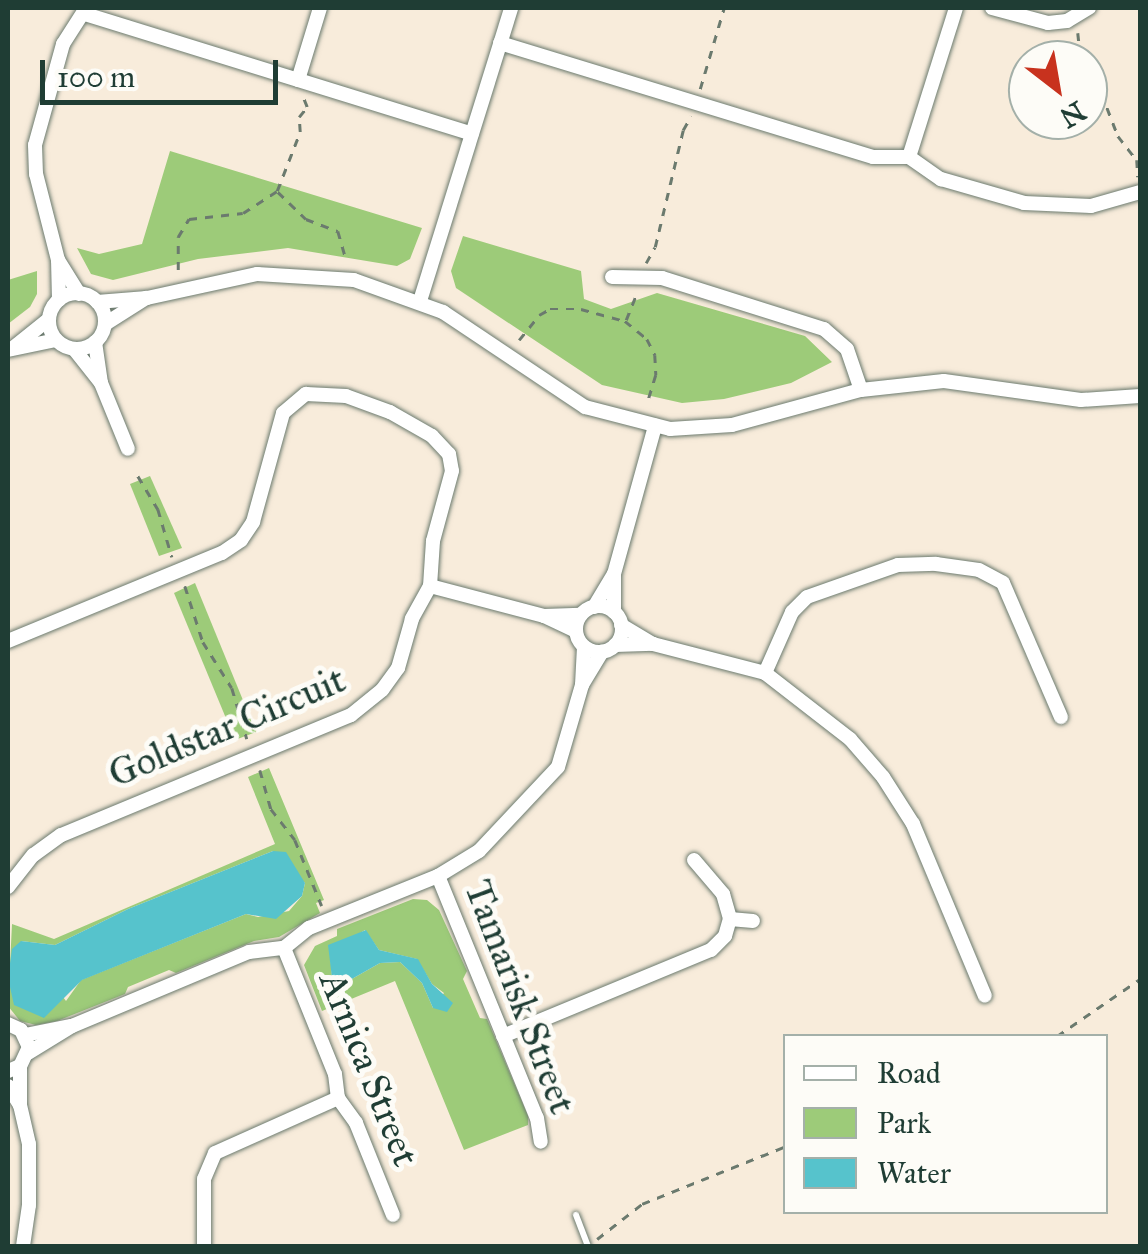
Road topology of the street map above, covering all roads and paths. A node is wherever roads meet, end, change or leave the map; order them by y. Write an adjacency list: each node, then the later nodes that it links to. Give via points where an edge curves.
1 (320, 8): 10 (street)
2 (511, 8): 9 (street)
3 (724, 8): 11 (path)
4 (956, 8): 15 (street)
5 (992, 8): 6 (street, via 1058,23)
6 (1089, 8)
7 (86, 11): 10 (street); 20 (street, via 64,44 35,145)
8 (1076, 30): 16 (path, via 1118,136 1135,156)
9 (500, 44): 14 (street); 15 (street, via 872,157)
10 (298, 80): 14 (street)
11 (699, 90)
12 (302, 97): 17 (path, via 306,110)
13 (691, 115): 21 (path)
14 (472, 134): 28 (street)
15 (909, 157): 18 (street, via 941,179 1036,204 1091,206)
16 (1140, 184)
17 (277, 191): 19 (path, via 306,219 338,231); 22 (path, via 243,213 189,219 178,237)
18 (1140, 192)
19 (346, 259)
20 (58, 260): 25 (street); 27 (street)
21 (646, 264)
22 (178, 270)
23 (612, 277): 39 (street, via 662,278 824,328 847,348)
24 (638, 292): 31 (path)
25 (79, 294): 27 (street); 29 (street)
26 (147, 298): 28 (street, via 224,278 292,273 354,280); 29 (street); 32 (street)
27 (59, 300): 30 (street)
28 (420, 301): 42 (street, via 585,407)
29 (97, 302): 32 (street)
30 (49, 319): 33 (street); 36 (street)
31 (625, 321): 34 (path, via 560,307 539,314); 41 (path, via 655,354)
32 (104, 324): 35 (street)
33 (56, 340): 36 (street); 37 (street)
34 (519, 340)
35 (95, 342): 37 (street); 38 (street)
36 (10, 349)
37 (74, 349): 38 (street)
38 (101, 383): 43 (street)
39 (861, 390): 40 (street, via 944,380 1082,400); 42 (street, via 732,425)
40 (1140, 397)
41 (647, 405)
42 (655, 426): 46 (street)
43 (128, 449)
44 (138, 476): 45 (path, via 158,509)
45 (174, 561)
46 (614, 574): 49 (street); 51 (street)
47 (182, 580): 60 (path, via 203,642 232,688)
48 (430, 586): 50 (street); 53 (street, Goldstar Circuit, via 452,472 449,454 390,412 314,392 283,413 253,522 241,540); 64 (street, Goldstar Circuit, via 398,668 360,710 61,835)
49 (587, 611): 50 (street); 51 (street); 52 (street)
50 (544, 616): 52 (street)
51 (618, 618): 54 (street); 56 (street)
52 (576, 632): 55 (street)
53 (8, 641)
54 (653, 644): 56 (street); 57 (street)
55 (584, 647): 56 (street); 58 (street)
56 (608, 649): 58 (street)
57 (764, 674): 59 (street, via 792,612 807,597 898,565 950,566 988,573 1008,590); 70 (street, via 850,739 891,788 928,858)
58 (582, 685): 63 (street, via 552,776 478,851)
59 (1060, 717)
60 (250, 745)
61 (258, 764): 65 (path, via 271,809 294,840)
62 (694, 860): 66 (street, via 723,894)
63 (438, 876): 68 (street, via 310,928); 75 (street, Tamarisk Street)
64 (8, 887)
65 (322, 908)
66 (730, 919): 67 (street); 75 (street, via 711,950)
67 (753, 921)
68 (284, 948): 72 (street, via 249,952); 78 (street, Arnica Street, via 335,1074)
69 (1140, 979): 74 (path)
70 (984, 996)
71 (8, 1022): 73 (street)
72 (72, 1026): 73 (street); 76 (street)
73 (25, 1034): 76 (street)
74 (1060, 1034)
75 (503, 1036): 80 (street, Tamarisk Street)
76 (18, 1063): 79 (street)
77 (8, 1086): 79 (street)
78 (338, 1098): 82 (street, Arnica Street, via 356,1123); 85 (street, via 215,1153 204,1178)
79 (20, 1105): 84 (street, via 29,1206)
80 (542, 1142)
81 (783, 1147): 86 (path, via 642,1204)
82 (393, 1215)
83 (576, 1216): 86 (lane)
84 (17, 1241)
85 (204, 1246)
86 (588, 1246)

